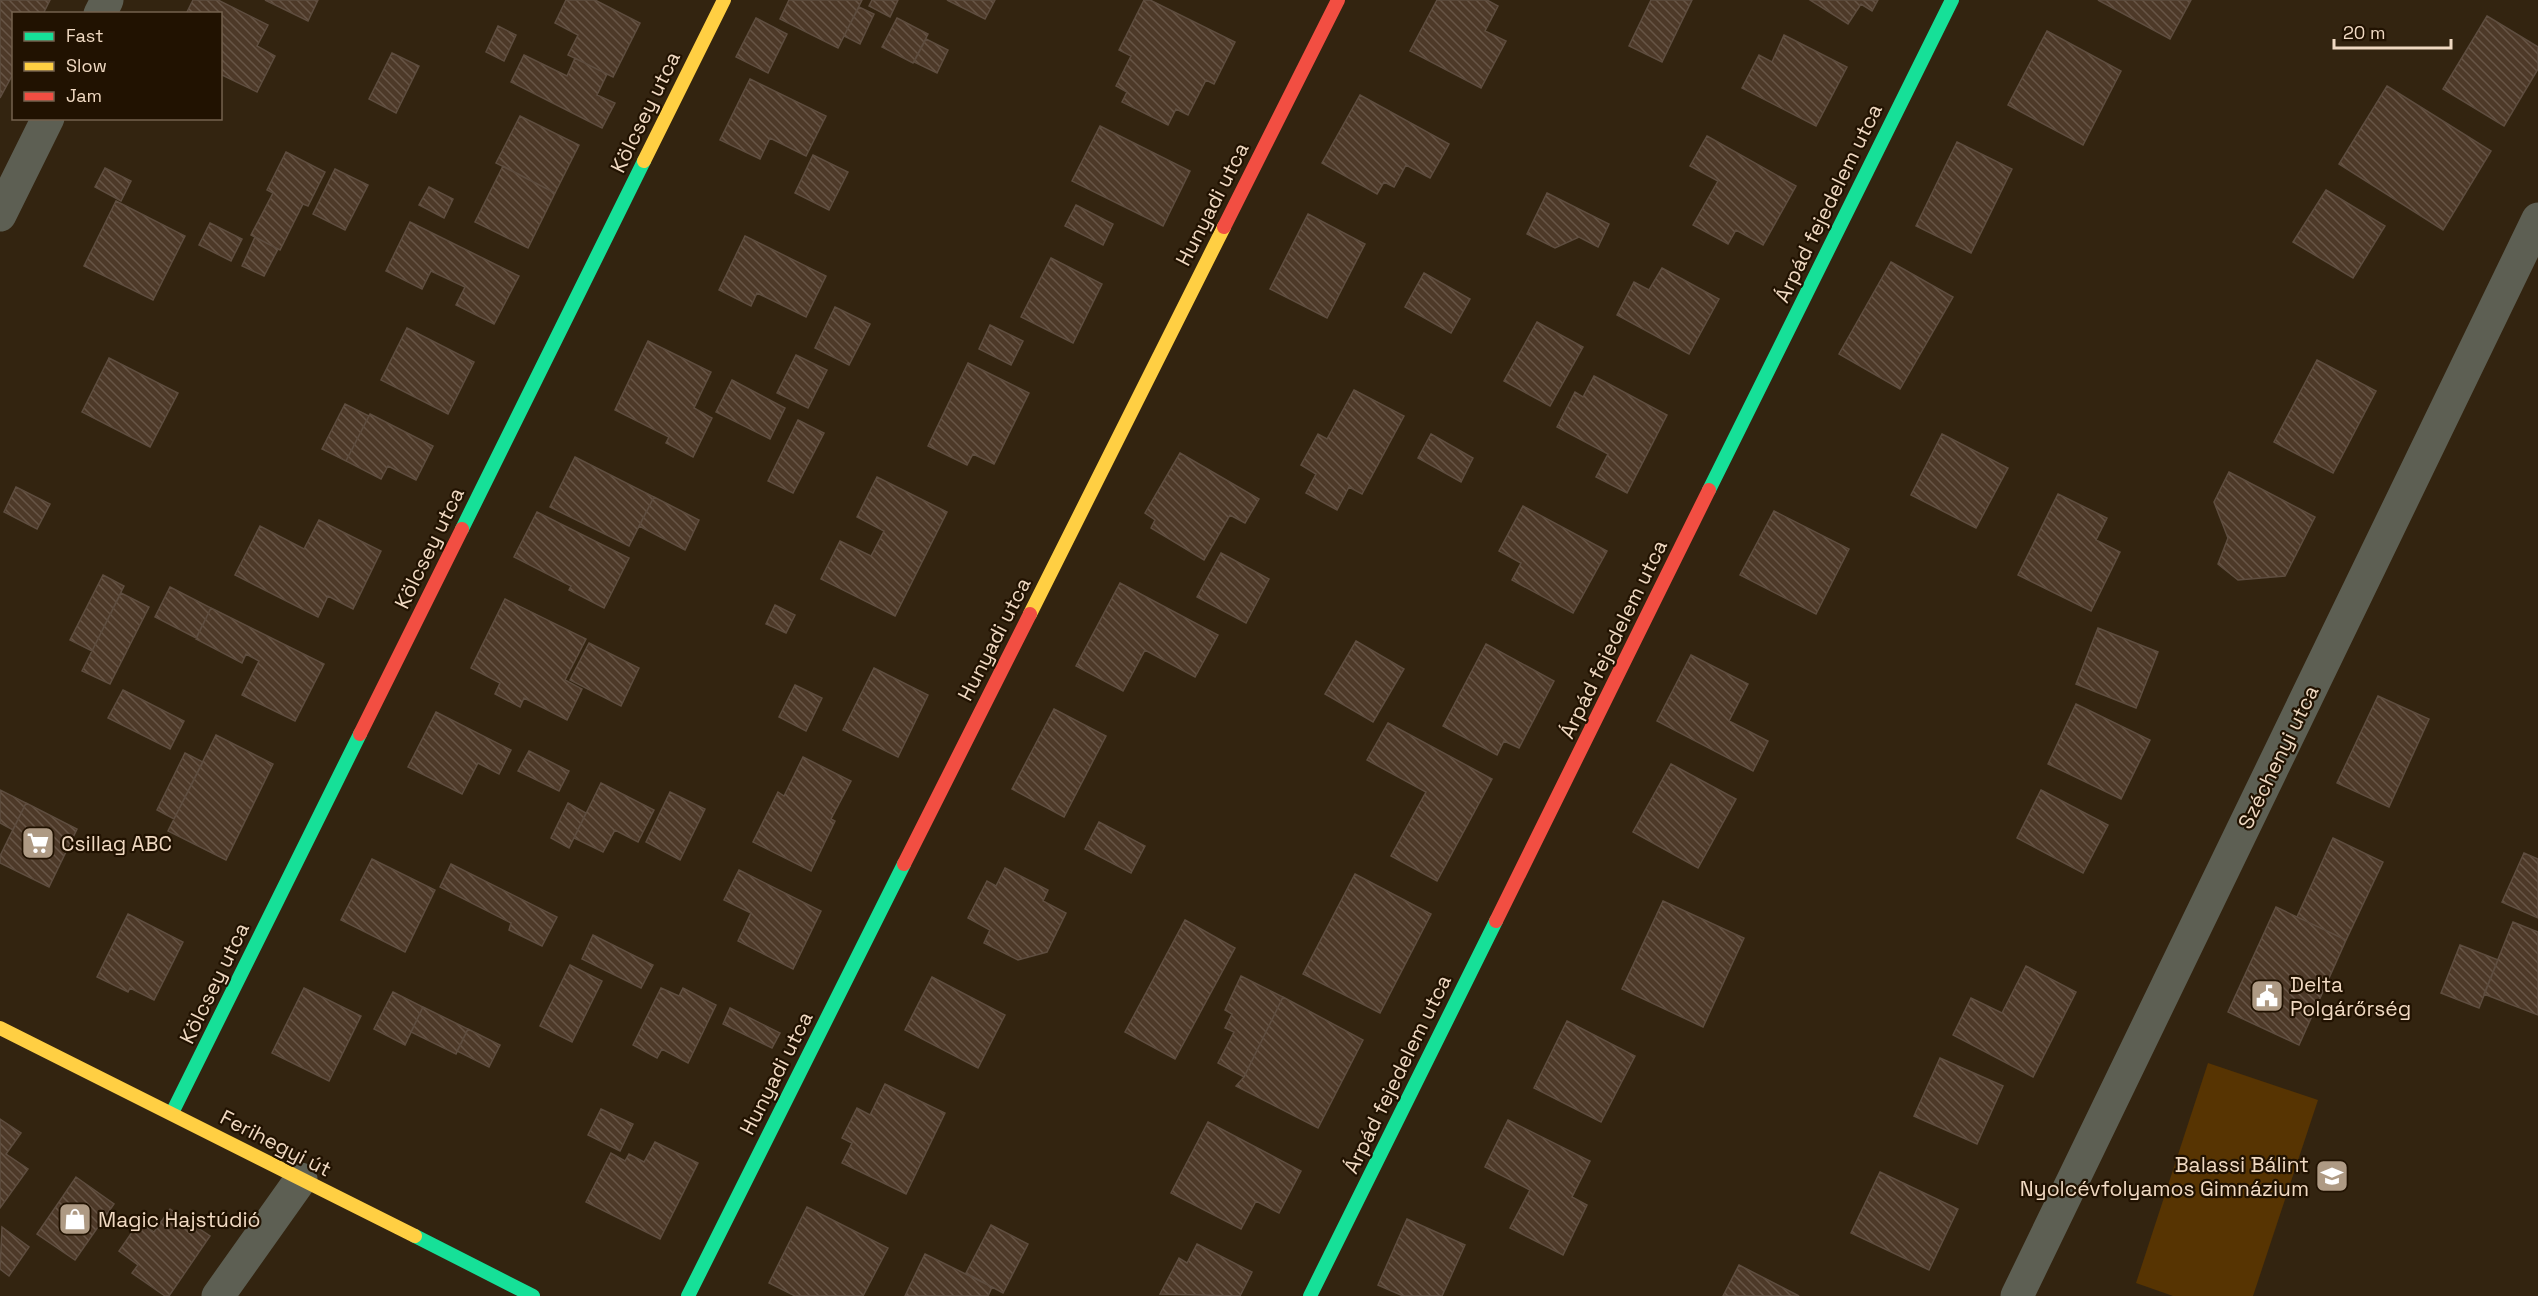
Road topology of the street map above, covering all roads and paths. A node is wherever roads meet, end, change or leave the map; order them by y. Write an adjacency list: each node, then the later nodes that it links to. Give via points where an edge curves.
1 (724, 0): 8 (street, Kölcsey utca)
2 (1338, 0): 12 (street, Hunyadi utca)
3 (1953, 0): 13 (street, Árpád fejedelem utca)
4 (47, 120): 5 (street)
5 (0, 215)
6 (2538, 219): 14 (street, Széchenyi utca)
7 (0, 1028): 8 (street, Ferihegyi út)
8 (172, 1113): 9 (street, Ferihegyi út)
9 (301, 1179): 10 (street); 11 (street, Ferihegyi út)
10 (218, 1296)
11 (533, 1296)
12 (688, 1296)
13 (1310, 1296)
14 (2017, 1296)

